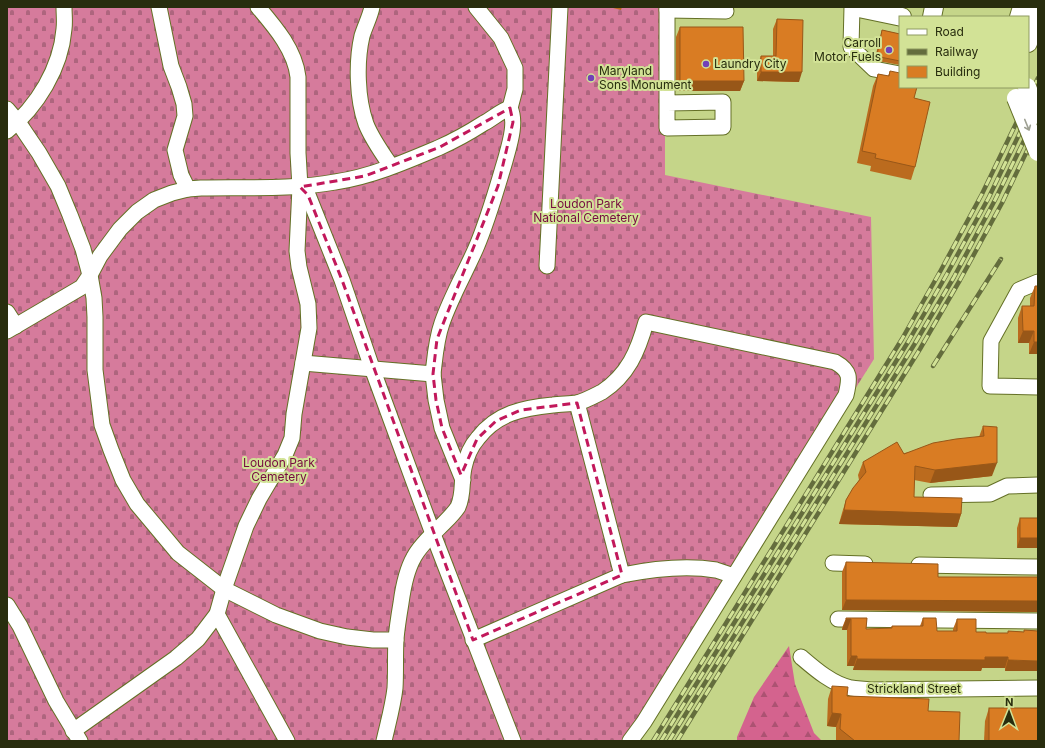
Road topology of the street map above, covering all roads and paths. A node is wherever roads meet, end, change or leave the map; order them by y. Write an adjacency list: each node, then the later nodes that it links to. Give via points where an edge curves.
1 (64, 7): 19 (street, via 60,52 52,72 38,97)
2 (159, 7): 23 (street, via 171,66 184,104 185,116 175,150 181,175)
3 (258, 7): 22 (street, via 284,41 297,68)
4 (372, 7): 21 (street, via 362,35 358,80 366,124)
5 (476, 7): 16 (street, via 500,38 515,68 515,89)
6 (560, 7): 24 (street)
7 (853, 7): 11 (main road); 13 (street, via 851,47 874,69)
8 (1037, 7): 12 (main road)
9 (667, 8): 10 (street); 15 (street)
10 (726, 11)
11 (899, 16)
12 (1029, 39)
13 (899, 74)
14 (1018, 91): 18 (main road, bridge); 20 (main road, one-way to 20, bridge)
15 (667, 103)
16 (510, 108): 21 (street, via 471,132); 31 (street, via 513,122 498,186 476,248 451,301 437,339)
17 (7, 109): 19 (street)
18 (1038, 116)
19 (13, 126): 25 (street, via 39,153 58,186 83,249)
20 (1038, 152)
21 (391, 166): 22 (street, via 365,176)
22 (300, 187): 23 (street); 29 (street, via 297,251 308,304 309,328); 30 (street, via 308,195 342,280)
23 (188, 189): 25 (street, via 154,200 137,212 120,229 100,256)
24 (547, 266)
25 (90, 275): 28 (street, via 82,287); 44 (street, via 95,316 95,370 102,425 123,480 137,504 178,553)
26 (1038, 282): 32 (street, via 1019,290 991,341 990,386)
27 (7, 312): 28 (street)
28 (11, 329)
29 (303, 363): 30 (street); 44 (street, via 292,438 246,526)
30 (372, 368): 31 (street); 37 (street)
31 (433, 374): 34 (street, via 442,428)
32 (1038, 387)
33 (577, 403): 34 (street, via 521,410 496,421 476,439 470,450 464,469); 42 (street); 43 (street, via 596,395 621,376 636,352 646,322 835,362 843,367 849,378 846,395)
34 (464, 481): 37 (street, via 457,508)
35 (1038, 485): 36 (street, via 1007,486 990,494)
36 (931, 495)
37 (433, 534): 49 (street, via 414,557 405,579); 50 (street)
38 (833, 563): 39 (street)
39 (881, 564)
40 (904, 565): 41 (street)
41 (1038, 567)
42 (622, 575): 43 (street, via 680,568 716,571); 50 (street)
43 (734, 576): 57 (street)
44 (224, 589): 46 (street); 49 (street, via 276,615 320,631 347,637)
45 (7, 605): 53 (street, via 20,626 56,701)
46 (217, 614): 53 (street, via 198,639); 54 (street)
47 (838, 619): 48 (street)
48 (1038, 621)
49 (396, 640): 55 (street, via 394,688)
50 (473, 640): 56 (street)
51 (800, 657): 52 (street, Strickland Street, via 839,684 852,688)
52 (1038, 688)
53 (77, 736)
54 (287, 741)
55 (384, 741)
56 (513, 741)
57 (630, 741)

